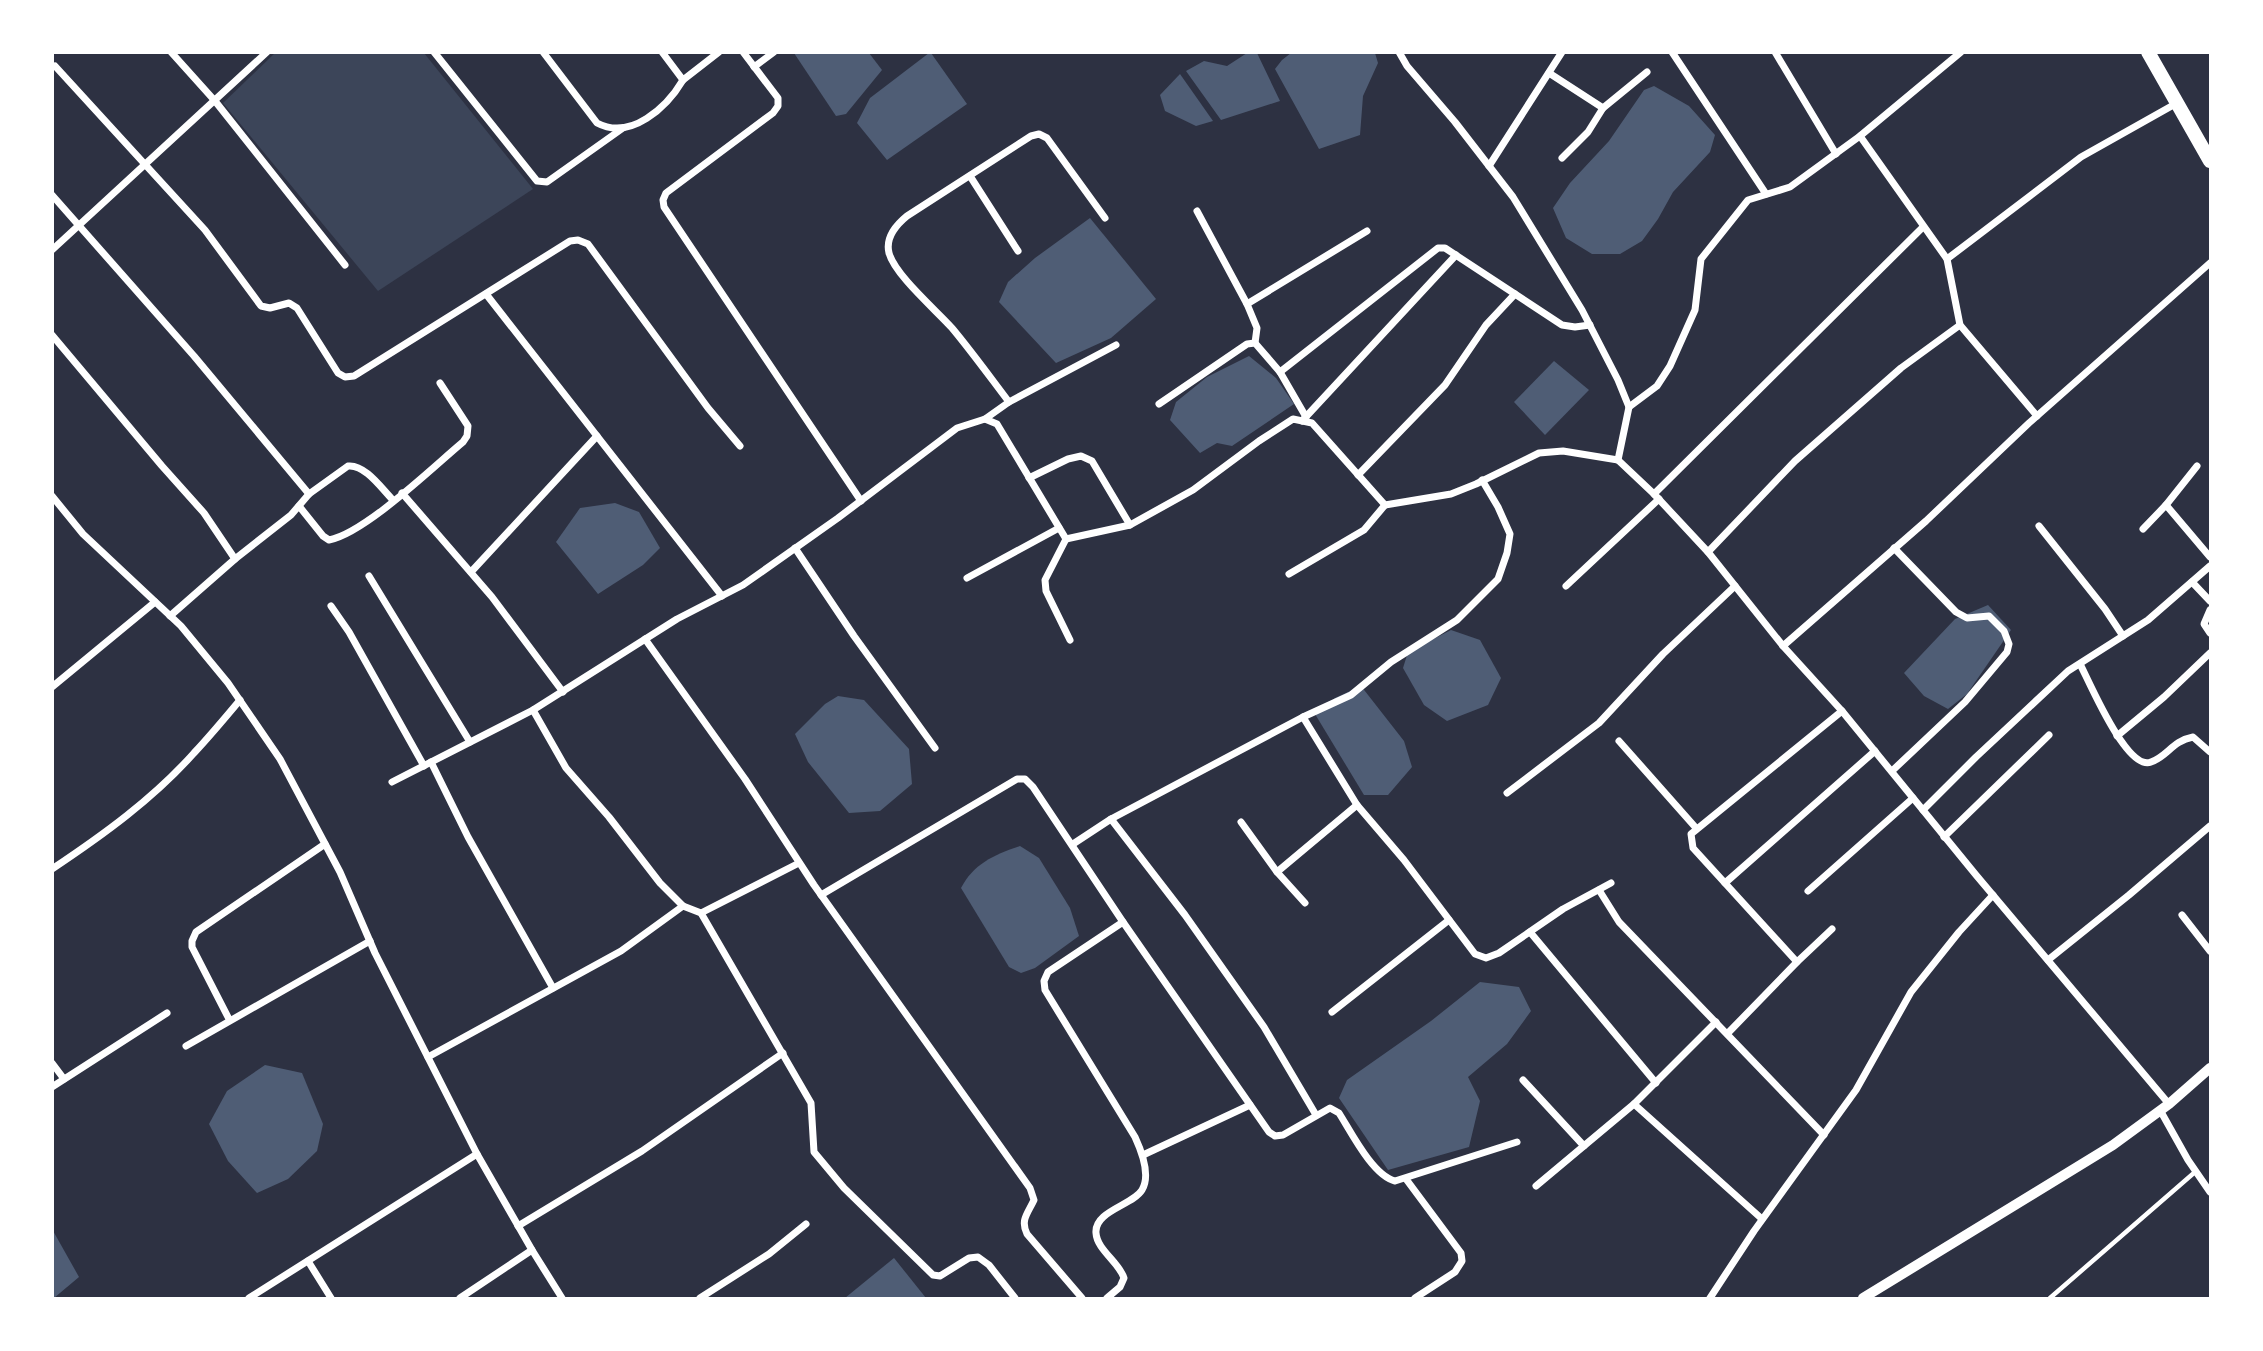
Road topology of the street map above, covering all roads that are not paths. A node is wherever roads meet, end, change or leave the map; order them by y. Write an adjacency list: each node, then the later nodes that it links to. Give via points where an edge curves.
1 (171, 52): 20 (street)
2 (267, 52): 20 (street)
3 (434, 52): 23 (street, via 537,181 547,181)
4 (543, 52): 23 (street, via 597,123)
5 (662, 52): 19 (street)
6 (719, 52): 19 (street)
7 (743, 52): 16 (street)
8 (774, 52): 16 (street)
9 (1399, 52): 29 (street)
10 (1562, 52): 18 (street)
11 (1672, 52): 31 (street)
12 (1776, 52): 25 (street)
13 (1961, 52): 24 (street)
14 (2148, 52): 21 (main road)
15 (55, 66): 28 (street)
16 (754, 67): 72 (street, via 778,98 778,106 666,192 664,207)
17 (1647, 72): 22 (street)
18 (1549, 73): 22 (street); 29 (street)
19 (683, 80): 23 (street, via 663,107)
20 (215, 101): 28 (street); 43 (street)
21 (2178, 103): 27 (main road); 41 (street, via 2081,158)
22 (1603, 108): 26 (street, via 1588,132)
23 (623, 128)
24 (1860, 136): 25 (street); 36 (street)
25 (1836, 154): 31 (street, via 1790,187)
26 (1562, 158)
27 (2210, 161)
28 (145, 165): 35 (street); 44 (street, via 205,230 261,306 289,303 297,308 345,377 354,376)
29 (1489, 166): 47 (street, via 1528,219)
30 (970, 176): 34 (street, via 1039,134 1047,138); 39 (street); 54 (street, via 894,227 889,252 896,267 951,327)
31 (1766, 194): 56 (street, via 1748,200 1701,259 1688,329 1657,386)
32 (52, 195): 35 (street)
33 (1197, 211): 46 (street)
34 (1105, 218)
35 (80, 225): 38 (street); 67 (street)
36 (1923, 227): 41 (street); 70 (street)
37 (1367, 231): 46 (street)
38 (52, 250)
39 (1018, 251)
40 (1456, 256): 45 (street); 52 (street, via 1445,248 1433,250); 59 (street)
41 (1947, 259): 48 (street)
42 (2210, 263): 57 (street)
43 (345, 265)
44 (486, 294): 60 (street); 61 (street, via 570,241 588,244)
45 (1515, 294): 47 (street, via 1562,324); 64 (street, via 1486,325 1446,385)
46 (1247, 304): 50 (street, via 1257,328)
47 (1590, 325): 56 (street)
48 (1960, 325): 57 (street); 83 (street, via 1901,368 1794,461)
49 (52, 335): 85 (street, via 204,513)
50 (1255, 343): 52 (street); 55 (street)
51 (1116, 345): 54 (street)
52 (1280, 372): 59 (street)
53 (440, 383): 68 (street, via 468,426 467,436)
54 (1009, 402): 58 (street)
55 (1159, 404)
56 (1629, 407): 62 (street)
57 (2037, 416): 82 (street)
58 (985, 419): 65 (street, via 997,424); 72 (street, via 957,428)
59 (1304, 419): 64 (street); 76 (street, via 1293,419 1193,490)
60 (597, 436): 87 (street); 94 (street)
61 (740, 446)
62 (1618, 460): 66 (street, via 1563,451 1539,453); 70 (street)
63 (2197, 466): 74 (street)
64 (1357, 475): 73 (street)
65 (1029, 478): 76 (street, via 1068,459 1081,456 1092,461); 78 (street)
66 (1482, 480): 73 (street, via 1451,494); 112 (street, via 1510,534 1498,579 1457,620 1391,662 1351,695)
67 (309, 494): 71 (street, via 355,465); 75 (street)
68 (402, 494): 71 (street); 87 (street)
69 (52, 496): 96 (street, via 83,534)
70 (1657, 497): 83 (street); 92 (street)
71 (393, 500): 75 (street, via 360,526 330,540)
72 (860, 501): 81 (street)
73 (1385, 505): 88 (street, via 1364,530)
74 (2166, 505): 79 (street); 84 (street)
75 (299, 506): 85 (street)
76 (1130, 525): 80 (street)
77 (2039, 526): 101 (street)
78 (1059, 528): 80 (street); 90 (street)
79 (2143, 529)
80 (1066, 539): 103 (street, via 1045,580)
81 (795, 548): 94 (street); 117 (street)
82 (1894, 548): 104 (street); 121 (street, via 1956,612 1967,618 1989,617 2009,643 2007,652 1965,702)
83 (1708, 552): 93 (street)
84 (2210, 557)
85 (236, 559): 99 (street)
86 (2210, 566): 91 (street)
87 (471, 572): 108 (street)
88 (1289, 574)
89 (369, 576): 116 (street)
90 (967, 578)
91 (2192, 582): 95 (street); 101 (street)
92 (1566, 586)
93 (1735, 586): 104 (street); 123 (street, via 1599,723)
94 (722, 596): 102 (street)
95 (2210, 601)
96 (155, 602): 99 (street); 107 (street)
97 (331, 606): 120 (street)
98 (2210, 610): 100 (street, via 2204,624)
99 (170, 616): 109 (street)
100 (2210, 633)
101 (2123, 636): 106 (street)
102 (645, 639): 108 (street); 134 (street, via 746,779)
103 (1070, 640)
104 (1783, 646): 111 (street)
105 (2210, 653): 114 (street)
106 (2080, 664): 114 (street); 126 (street, via 2052,685)
107 (52, 687)
108 (563, 691): 110 (street)
109 (240, 700): 132 (street, via 280,758); 135 (street, via 158,789 99,838)
110 (533, 710): 116 (street); 144 (street, via 566,768)
111 (1842, 711): 118 (street); 130 (street)
112 (1303, 717): 125 (street); 127 (street)
113 (2049, 735): 131 (street)
114 (2117, 736): 119 (street, via 2143,763 2151,763 2181,739 2193,737)
115 (1619, 741): 130 (street)
116 (470, 742): 120 (street)
117 (934, 748)
118 (1875, 751): 121 (street); 138 (street)
119 (2210, 752)
120 (427, 764): 122 (street); 155 (street)
121 (1892, 771): 124 (street)
122 (392, 782)
123 (1507, 793)
124 (1913, 798): 126 (street); 140 (street)
125 (1357, 805): 136 (street); 147 (street)
126 (1923, 810): 131 (street)
127 (1111, 819): 133 (street); 173 (street, via 1264,1027)
128 (1241, 822): 136 (street)
129 (2210, 826): 153 (street)
130 (1696, 828): 138 (street, via 1691,834 1693,848)
131 (1944, 837): 142 (street)
132 (325, 844): 151 (street); 158 (street, via 196,932 192,947)
133 (1073, 844): 141 (street, via 1033,787 1025,779 1017,779); 148 (street)
134 (799, 863): 141 (street); 145 (street)
135 (52, 869)
136 (1277, 872): 143 (street)
137 (1611, 883): 139 (street)
138 (1725, 883): 154 (street)
139 (1599, 890): 150 (street); 159 (street, via 1619,922)
140 (1808, 891)
141 (821, 895): 195 (street, via 1030,1188 1034,1200 1023,1226)
142 (1993, 895): 153 (street); 174 (street, via 1911,992 1856,1090)
143 (1305, 903)
144 (682, 906): 145 (street); 155 (street, via 621,951)
145 (701, 913): 162 (street)
146 (2182, 915): 152 (street)
147 (1449, 920): 150 (street, via 1475,954 1486,958); 156 (street)
148 (1123, 922): 171 (street); 178 (street, via 1048,972 1044,981 1045,990)
149 (1832, 929): 154 (street)
150 (1530, 932): 168 (street)
151 (370, 941): 158 (street); 163 (street)
152 (2210, 951)
153 (2048, 960): 172 (street)
154 (1797, 962): 160 (street)
155 (553, 988): 163 (street)
156 (1332, 1012)
157 (167, 1013): 166 (street)
158 (229, 1019): 161 (street)
159 (1716, 1021): 160 (street); 168 (street)
160 (1727, 1033): 174 (street)
161 (186, 1046)
162 (783, 1054): 185 (street, via 642,1151); 194 (street, via 811,1103 814,1152 845,1188 933,1275 978,1258)
163 (428, 1057): 177 (street)
164 (52, 1063): 166 (street)
165 (2210, 1068): 172 (street)
166 (64, 1079): 169 (street)
167 (1524, 1080): 176 (street)
168 (1656, 1083): 170 (street)
169 (52, 1087)
170 (1634, 1104): 176 (street); 183 (street)
171 (1250, 1105): 173 (street, via 1275,1136); 178 (street)
172 (2165, 1107): 179 (street); 198 (street, via 2113,1145)
173 (1316, 1115): 180 (street, via 1330,1108 1339,1113 1378,1171 1388,1180)
174 (1824, 1135): 183 (street)
175 (1517, 1142): 180 (street)
176 (1584, 1146): 181 (street)
177 (477, 1154): 185 (street); 187 (street)
178 (1143, 1155): 196 (street, via 1142,1191 1096,1226 1101,1245 1124,1278)
179 (2195, 1172): 182 (street); 199 (lane)
180 (1406, 1179): 188 (street, via 1461,1253 1462,1261 1455,1272)
181 (1536, 1186)
182 (2210, 1192)
183 (1762, 1219): 197 (street)
184 (806, 1224): 193 (street)
185 (518, 1226): 186 (street)
186 (532, 1250): 191 (street); 192 (street)
187 (308, 1261): 189 (street); 190 (street)
188 (1419, 1297)
189 (249, 1298)
190 (331, 1298)
191 (460, 1298)
192 (561, 1298)
193 (700, 1298)
194 (1015, 1298)
195 (1082, 1298)
196 (1107, 1298)
197 (1710, 1298)
198 (1863, 1298)
199 (2050, 1298)

